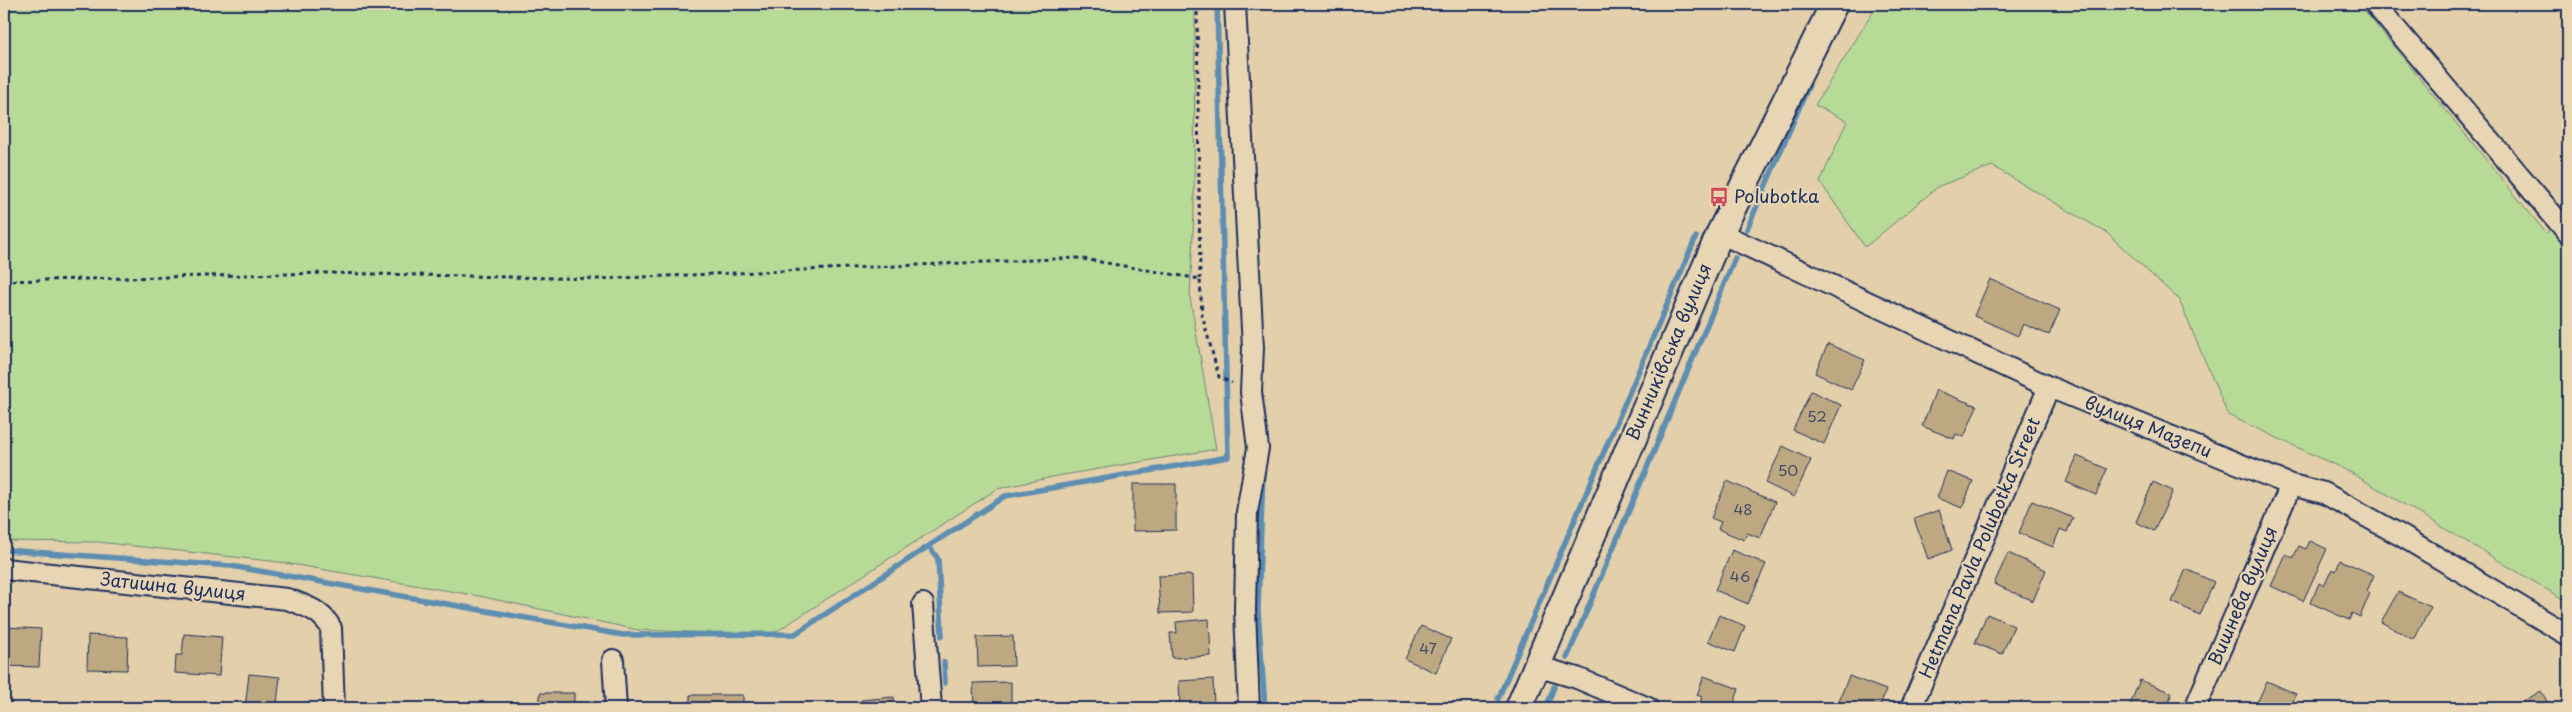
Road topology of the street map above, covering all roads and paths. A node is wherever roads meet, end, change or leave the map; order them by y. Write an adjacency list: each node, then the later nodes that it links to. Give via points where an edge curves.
1 (1197, 4): 7 (path)
2 (1235, 4): 10 (street, via 1253,348)
3 (1834, 4): 5 (main road, Винниківська вулиця)
4 (2375, 4): 6 (street)
5 (1720, 233): 9 (street, вулиця Мазепи); 16 (main road, Винниківська вулиця)
6 (2568, 233)
7 (1200, 279): 8 (path, via 1077,258 599,279 327,273); 10 (path, via 1202,314 1219,377)
8 (4, 282)
9 (2049, 387): 11 (street, вулиця Мазепи); 23 (street, Hetmana Pavla Polubotka Street)
10 (1251, 392): 20 (street, via 1258,448 1247,512 1245,610)
11 (2291, 484): 14 (street, вулиця Мазепи, via 2324,493 2400,534); 24 (street, Вишнева вулиця)
12 (4, 569): 17 (street, Затишна вулиця, via 287,599 313,608 325,617 331,628)
13 (923, 604): 19 (street)
14 (2568, 635)
15 (613, 660): 18 (street)
16 (1536, 666): 21 (main road, Винниківська вулиця); 22 (street, via 1577,678)
17 (334, 708)
18 (616, 708)
19 (931, 708)
20 (1249, 708)
21 (1519, 708)
22 (1648, 708)
23 (1911, 708)
24 (2195, 708)

